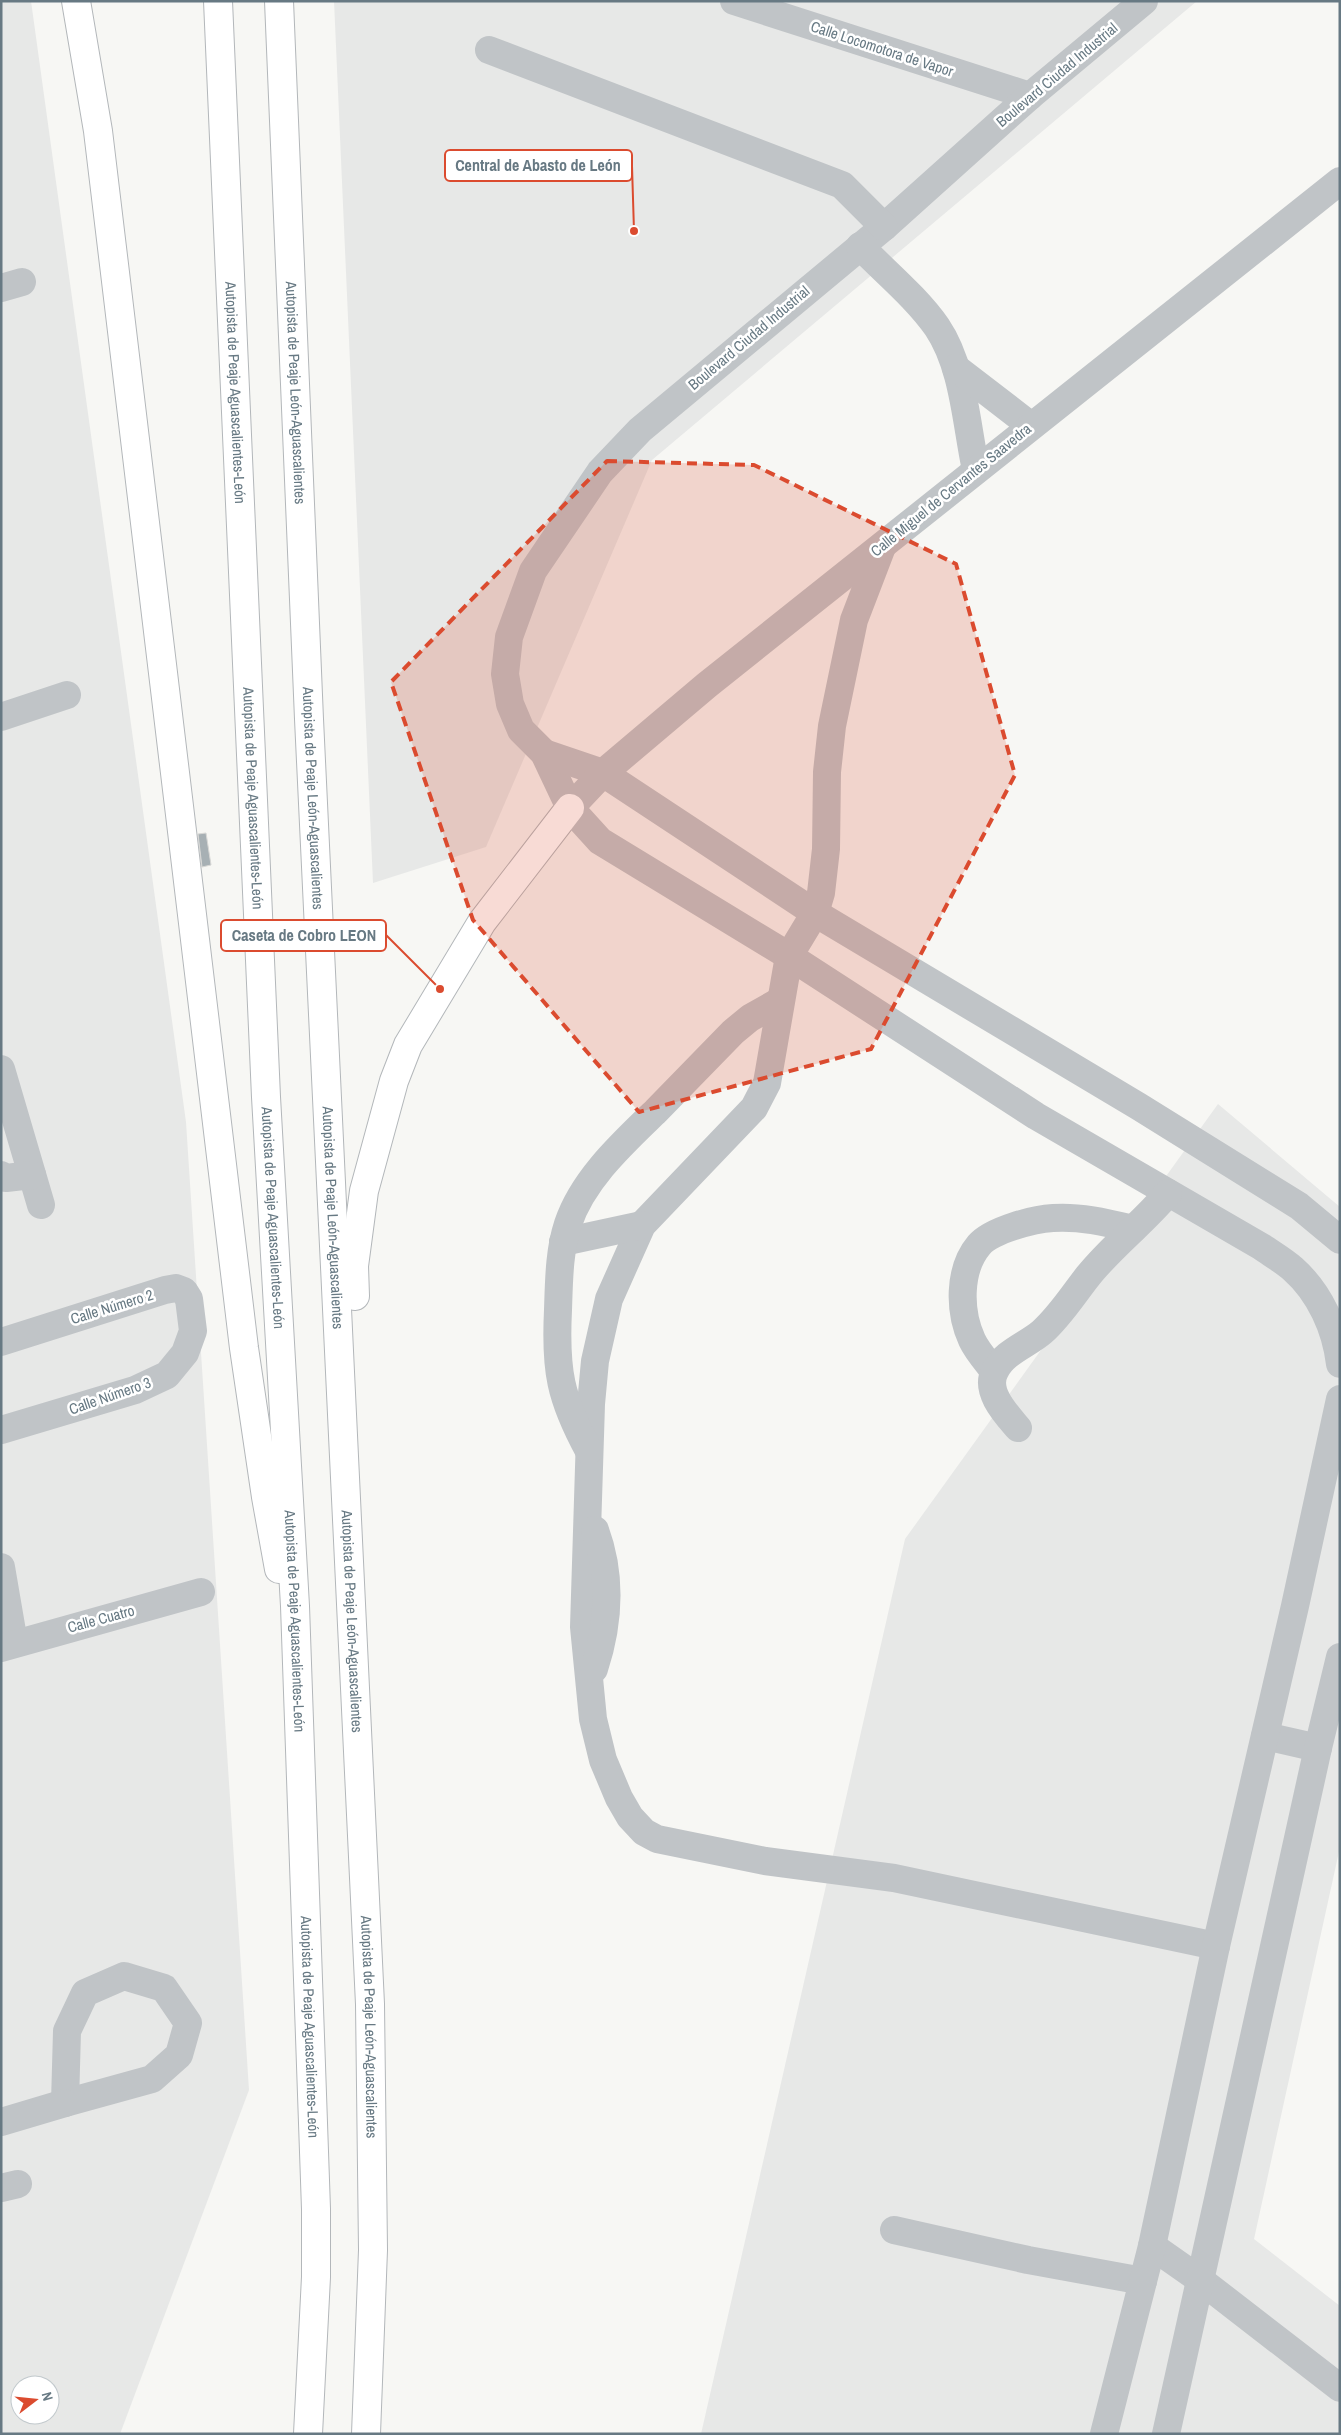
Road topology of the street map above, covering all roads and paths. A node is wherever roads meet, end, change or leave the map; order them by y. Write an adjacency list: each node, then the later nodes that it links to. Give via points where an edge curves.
1 (76, 1): 42 (highway, via 98,131 243,1339 274,1545 282,1581)
2 (218, 1): 42 (highway, Autopista de Peaje Aguascalientes-León, via 266,1097)
3 (279, 1): 48 (highway, Autopista de Peaje León-Aguascalientes, via 308,709)
4 (734, 1): 7 (street, Calle Locomotora de Vapor)
5 (1141, 2): 7 (street, Boulevard Ciudad Industrial)
6 (489, 50): 9 (street, via 842,185)
7 (1030, 96): 9 (street, Boulevard Ciudad Industrial)
8 (1335, 191): 12 (street, Calle Miguel de Cervantes Saavedra)
9 (884, 226): 10 (street, Boulevard Ciudad Industrial)
10 (860, 246): 11 (street, via 931,320); 17 (street, Boulevard Ciudad Industrial, via 640,430 600,472 534,571 509,637 505,674 510,704 521,730)
11 (956, 368): 12 (street); 13 (street)
12 (1030, 426): 13 (street, Calle Miguel de Cervantes Saavedra)
13 (976, 470): 14 (street, Calle Miguel de Cervantes Saavedra)
14 (882, 547): 18 (street, Calle Miguel de Cervantes Saavedra, via 707,685); 20 (street, via 854,620 832,726 824,873)
15 (67, 695): 16 (street)
16 (1, 717)
17 (544, 753): 18 (street, Boulevard Ciudad Industrial); 19 (street, Boulevard Ciudad Industrial)
18 (603, 773): 19 (street, Calle Miguel de Cervantes Saavedra); 20 (street, Boulevard Ciudad Industrial)
19 (570, 808): 21 (street, Boulevard Ciudad Industrial, via 600,841); 48 (highway, via 482,922 408,1045 394,1080 364,1190 354,1266 381,1894 377,1970)
20 (815, 913): 21 (street); 30 (street, Boulevard Ciudad Industrial, via 1299,1206)
21 (789, 956): 22 (street); 26 (street, Boulevard Ciudad Industrial, via 1036,1116)
22 (780, 1001): 28 (street, via 771,1066 758,1102); 31 (street, via 733,1032 620,1147 580,1196)
23 (1, 1069): 25 (street)
24 (1, 1175): 25 (street, via 6,1178)
25 (32, 1175): 27 (street)
26 (1168, 1193): 29 (street); 34 (street, Boulevard Ciudad Industrial, via 1226,1224 1294,1270 1316,1297 1330,1323)
27 (41, 1205)
28 (642, 1226): 31 (street); 39 (street, via 608,1299 595,1361)
29 (1133, 1229): 35 (street, via 1088,1275 1042,1332 1010,1353); 35 (street, via 1054,1218 1015,1224 980,1245 965,1274 962,1307 972,1341)
30 (1340, 1240)
31 (563, 1242): 39 (street, via 557,1360 561,1389 571,1418)
32 (193, 1331): 33 (street, Calle Número 2, via 189,1299 184,1291 176,1288); 38 (street, Calle Número 3, via 185,1354 166,1375 154,1382)
33 (1, 1342)
34 (1340, 1364)
35 (994, 1371): 37 (street, via 997,1402)
36 (1340, 1399): 45 (street)
37 (1018, 1428)
38 (1, 1430)
39 (589, 1452): 47 (street, via 584,1626 593,1719 603,1760 619,1798 644,1832 657,1839 765,1861 894,1878)
40 (1, 1567): 43 (street)
41 (201, 1592): 43 (street, Calle Cuatro)
42 (295, 1606): 56 (highway, Autopista de Peaje Aguascalientes-León, via 316,2209)
43 (8, 1645)
44 (1340, 1657): 46 (street)
45 (1265, 1736): 46 (street); 47 (street)
46 (1318, 1748): 53 (street)
47 (1216, 1946): 52 (street)
48 (370, 2004): 57 (highway, Autopista de Peaje León-Aguascalientes, via 373,2250)
49 (65, 2103): 49 (street, via 152,2079 178,2055 188,2024 164,1988 124,1976 85,1993 67,2031); 50 (street)
50 (1, 2122)
51 (894, 2230): 54 (street, via 1028,2260)
52 (1152, 2246): 53 (street); 54 (street)
53 (1199, 2279): 55 (street); 59 (street)
54 (1143, 2281): 58 (street)
55 (1340, 2388)
56 (308, 2434)
57 (366, 2434)
58 (1104, 2434)
59 (1166, 2434)

